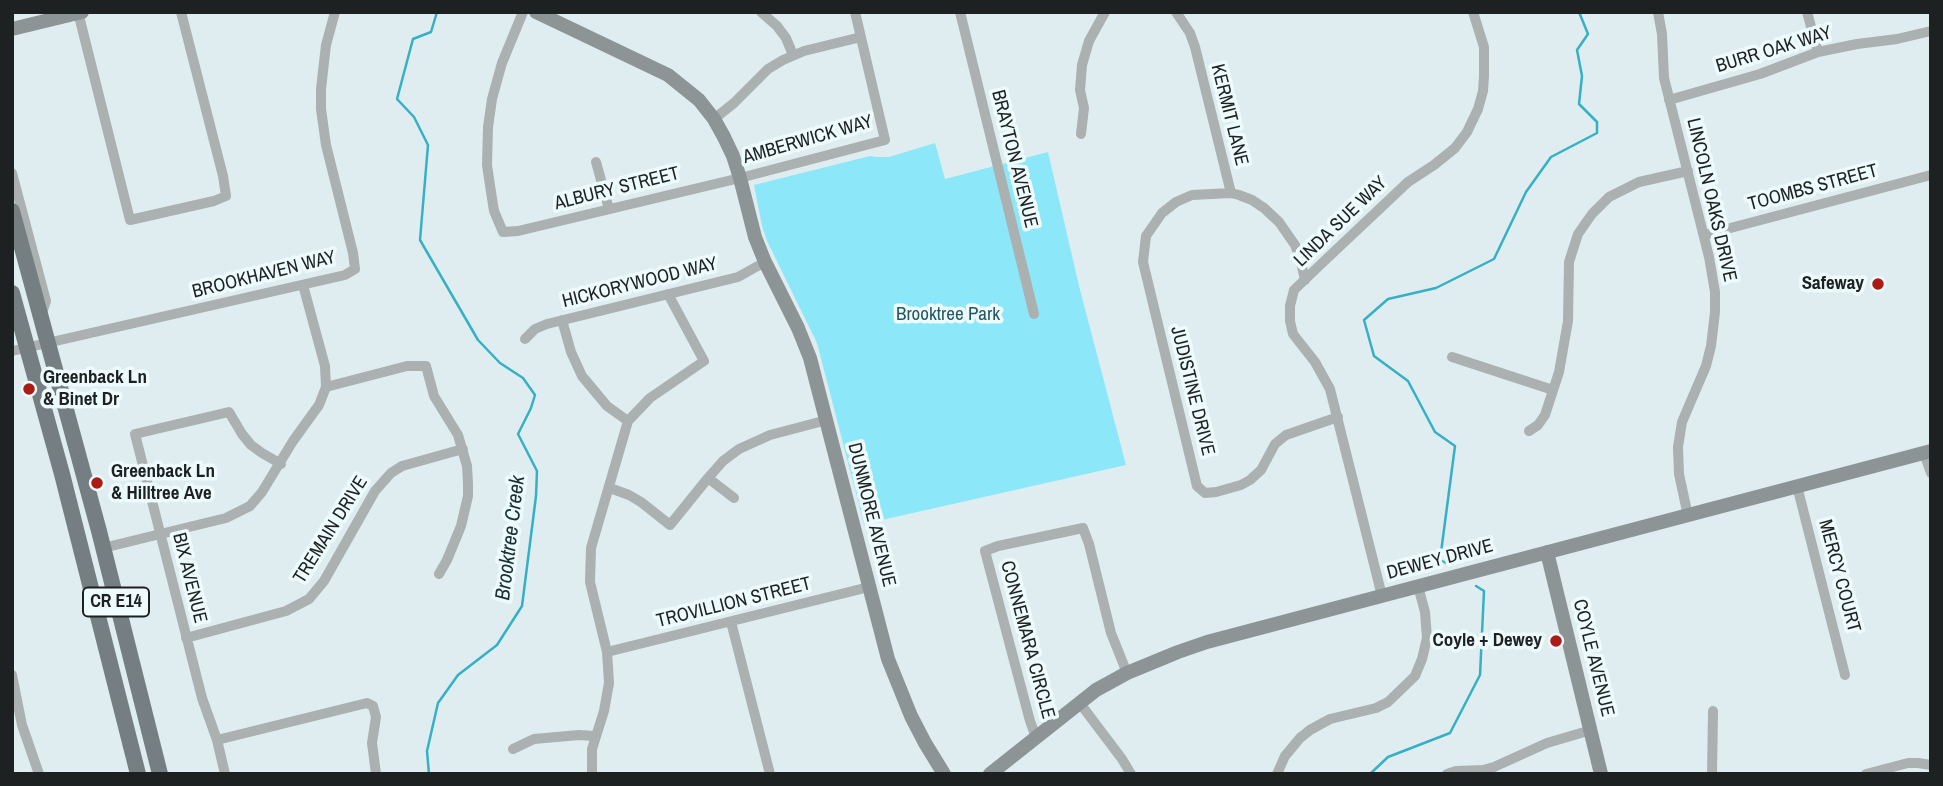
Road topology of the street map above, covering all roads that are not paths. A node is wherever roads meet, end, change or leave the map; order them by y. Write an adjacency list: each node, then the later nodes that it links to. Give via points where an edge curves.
1 (181, 12): 13 (street, via 226,196 130,220)
2 (335, 12): 33 (street, BROOKHAVEN WAY, via 326,45 322,117 355,269)
3 (523, 12): 28 (street, ALBURY STREET, via 502,63 488,127 487,164 494,211 503,232)
4 (537, 12): 20 (street, DUNMORE AVENUE, via 658,68 691,93)
5 (761, 12): 18 (street, via 786,38)
6 (855, 12): 16 (street, AMBERWICK WAY)
7 (960, 12): 36 (street, BRAYTON AVENUE)
8 (1105, 12): 21 (street, via 1082,65)
9 (1176, 12): 27 (street, KERMIT LANE, via 1195,47)
10 (1473, 12): 32 (street, LINDA SUE WAY, via 1484,47 1485,75 1478,109 1467,132 1455,148 1408,182)
11 (1658, 12): 19 (street, LINCOLN OAKS DRIVE)
12 (1807, 12): 17 (street)
13 (79, 13): 14 (street)
14 (12, 29)
15 (1931, 30): 17 (street, BURR OAK WAY)
16 (861, 37): 18 (street); 26 (street, AMBERWICK WAY, via 886,140)
17 (1818, 52): 19 (street, BURR OAK WAY)
18 (793, 55): 20 (street, via 768,69)
19 (1669, 100): 23 (street, LINCOLN OAKS DRIVE)
20 (714, 119): 26 (street, DUNMORE AVENUE)
21 (1081, 134)
22 (596, 162): 28 (street)
23 (1688, 171): 30 (street, LINCOLN OAKS DRIVE); 44 (street, via 1639,182 1609,197 1578,234 1569,262 1568,321)
24 (12, 173): 37 (street, via 46,301)
25 (1931, 175): 30 (street, TOOMBS STREET)
26 (740, 178): 28 (street, ALBURY STREET); 31 (street, DUNMORE AVENUE)
27 (1231, 194): 32 (street, KERMIT LANE, via 1252,200 1279,222 1295,245); 45 (street, JUDISTINE DRIVE, via 1192,195 1176,202 1146,236 1143,262 1197,486 1205,493 1241,485 1261,470 1275,444 1286,435)
28 (608, 209)
29 (12, 211): 37 (main road, CR E14)
30 (1704, 235): 57 (street, LINCOLN OAKS DRIVE, via 1713,271 1715,312 1706,366 1679,434 1679,474)
31 (765, 262): 35 (street, HICKORYWOOD WAY, via 738,277); 46 (street, DUNMORE AVENUE, via 806,346)
32 (1305, 280): 45 (street, LINDA SUE WAY, via 1294,290 1290,306 1293,334 1323,374)
33 (303, 285): 40 (street, BROOKHAVEN WAY); 43 (street, via 325,366)
34 (12, 293): 41 (main road, CR E14)
35 (668, 294): 38 (street, HICKORYWOOD WAY); 47 (street, via 704,361 650,398)
36 (1034, 314)
37 (41, 317): 40 (main road, CR E14)
38 (562, 320): 39 (street, HICKORYWOOD WAY, via 535,329); 47 (street, via 582,376 607,406)
39 (525, 339)
40 (49, 343): 41 (street, BROOKHAVEN WAY); 60 (main road, CR E14)
41 (20, 350): 58 (main road, CR E14)
42 (1452, 357): 44 (street)
43 (326, 387): 49 (street, via 407,366 426,366 434,396); 51 (street)
44 (1553, 390): 48 (street, via 1545,415)
45 (1338, 417): 65 (street, LINDA SUE WAY)
46 (827, 420): 53 (street, via 757,440 723,461); 64 (street, DUNMORE AVENUE)
47 (628, 421): 55 (street)
48 (1529, 431)
49 (463, 449): 62 (street, via 466,507); 67 (street, TREMAIN DRIVE, via 391,473 375,491 309,599 286,611)
50 (1927, 452): 52 (street); 54 (street, DEWEY DRIVE)
51 (281, 464): 59 (street, via 256,501 237,514); 59 (street, BIX AVENUE, via 251,445 229,412 135,435)
52 (1931, 473)
53 (708, 478): 55 (street, via 670,525 641,502); 56 (street)
54 (1797, 486): 57 (street, DEWEY DRIVE); 71 (street, MERCY COURT)
55 (610, 488): 68 (street, via 589,568)
56 (734, 499)
57 (1688, 516): 61 (street, DEWEY DRIVE)
58 (75, 523): 60 (main road); 81 (main road, CR E14)
59 (160, 534): 60 (street); 67 (street, BIX AVENUE)
60 (103, 548): 82 (main road, CR E14)
61 (1547, 552): 63 (street, DEWEY DRIVE); 74 (street, COYLE AVENUE)
62 (439, 573)
63 (1418, 586): 65 (street, DEWEY DRIVE); 90 (street, via 1427,639 1415,677 1388,702 1330,719 1310,730 1285,756)
64 (869, 587): 66 (street, TROVILLION STREET); 87 (street, DUNMORE AVENUE, via 898,688)
65 (1382, 596): 69 (street, DEWEY DRIVE, via 1207,642)
66 (731, 622): 68 (street, TROVILLION STREET); 86 (street)
67 (186, 638): 77 (street, BIX AVENUE)
68 (607, 652): 75 (street, via 608,695)
69 (1127, 673): 72 (street, DEWEY DRIVE); 76 (street, CONNEMARA CIRCLE, via 1111,634 1083,528 985,551)
70 (12, 675): 80 (street, via 22,725)
71 (1845, 675)
72 (1079, 702): 76 (street, DEWEY DRIVE); 89 (street)
73 (1713, 711): 93 (street)
74 (1591, 730): 91 (street, via 1494,767); 92 (street, COYLE AVENUE)
75 (595, 736): 78 (street, via 534,738); 85 (street)
76 (1036, 737): 88 (street, DEWEY DRIVE)
77 (217, 740): 83 (street, BIX AVENUE); 84 (street, via 367,703 376,717 372,743)
78 (513, 749)
79 (1931, 765): 94 (street, via 1909,763)
80 (39, 774)
81 (138, 774)
82 (160, 774)
83 (225, 774)
84 (376, 774)
85 (592, 774)
86 (770, 774)
87 (944, 774)
88 (990, 774)
89 (1131, 774)
90 (1277, 774)
91 (1447, 774)
92 (1601, 774)
93 (1712, 774)
94 (1866, 774)

